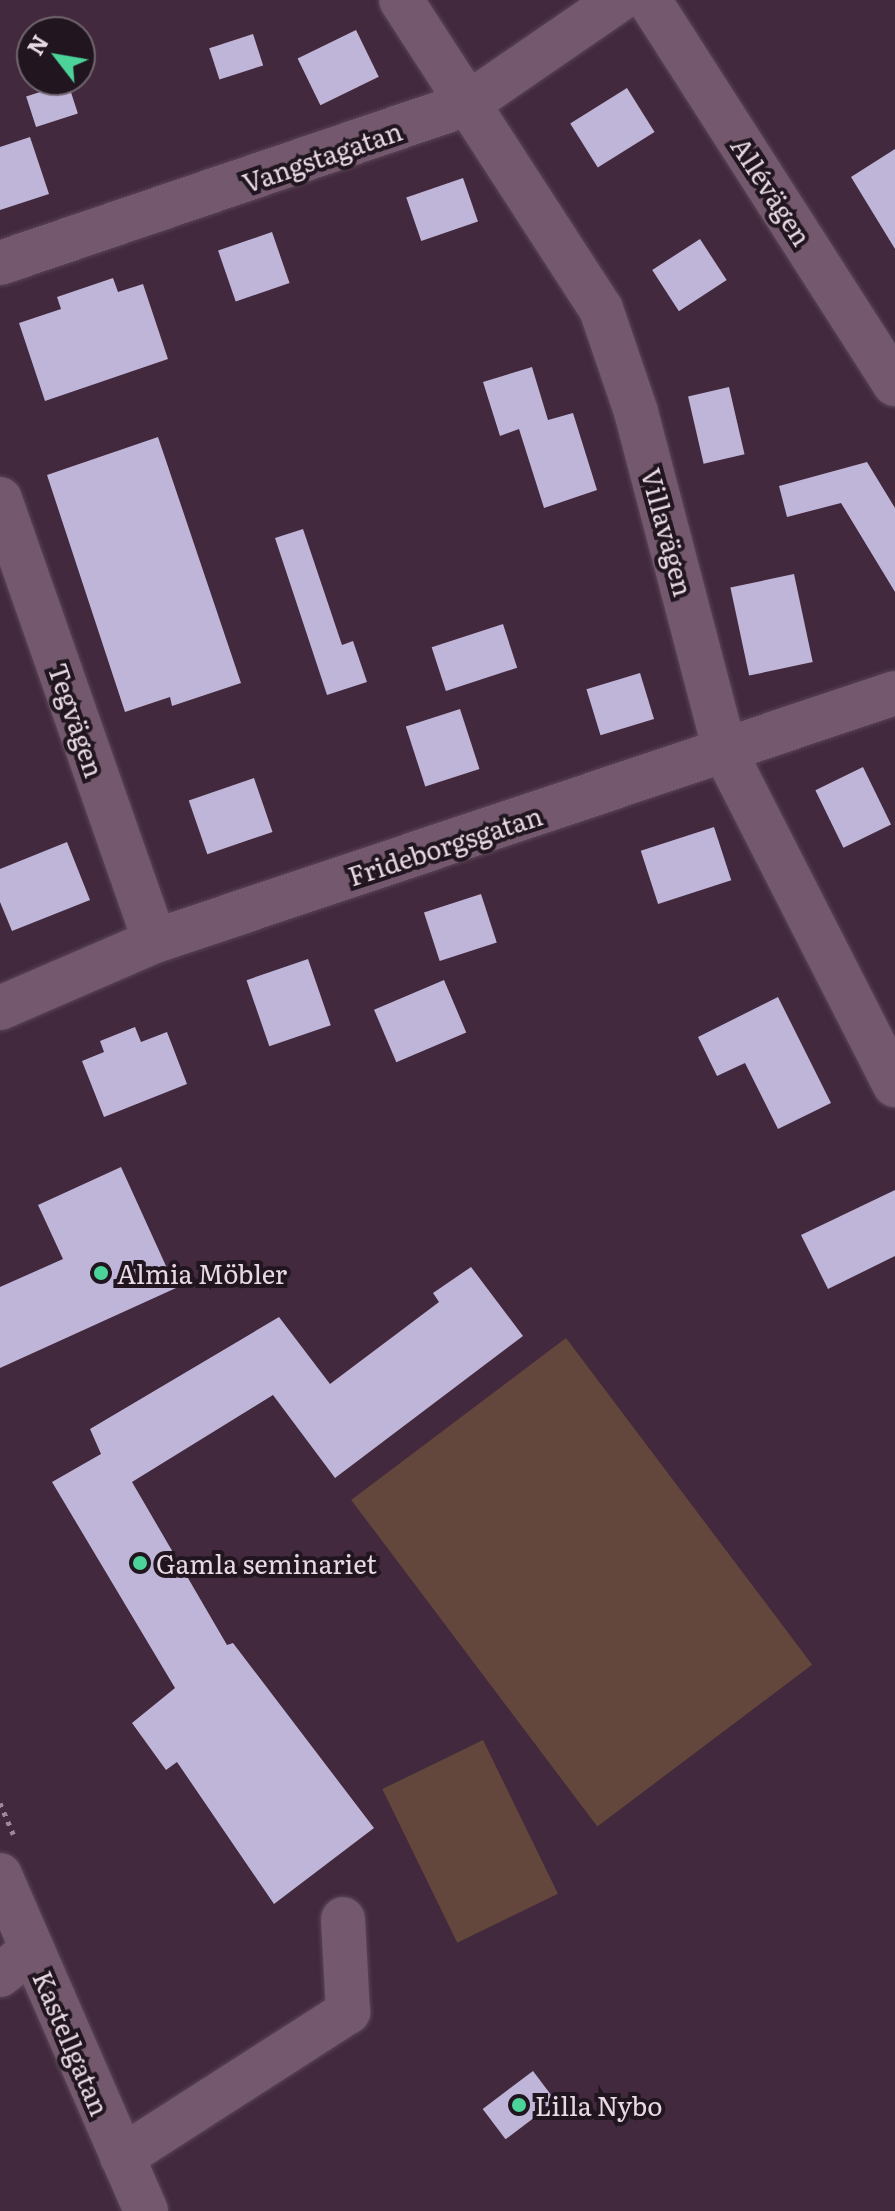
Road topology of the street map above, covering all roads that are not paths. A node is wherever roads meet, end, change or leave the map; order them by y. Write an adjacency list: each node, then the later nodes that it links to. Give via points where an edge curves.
1 (401, 0): 4 (street, Villavägen)
2 (619, 0): 4 (street, Vangstagatan)
3 (649, 0): 6 (street, Allévägen)
4 (469, 103): 5 (street, Vangstagatan); 9 (street, Villavägen, via 601,309 636,412)
5 (0, 263)
6 (895, 384)
7 (0, 499): 10 (street, Tegvägen)
8 (895, 693): 9 (street, Frideborgsgatan)
9 (725, 752): 10 (street, Frideborgsgatan); 12 (street, Villavägen)
10 (155, 941): 11 (street, Frideborgsgatan)
11 (0, 1008)
12 (895, 1085)
13 (0, 1875): 15 (street, Kastellgatan)
14 (343, 1919): 16 (street, via 348,2012)
15 (16, 1962): 16 (street, Kastellgatan)
16 (122, 2157): 17 (street, Kastellgatan)
17 (146, 2211)

